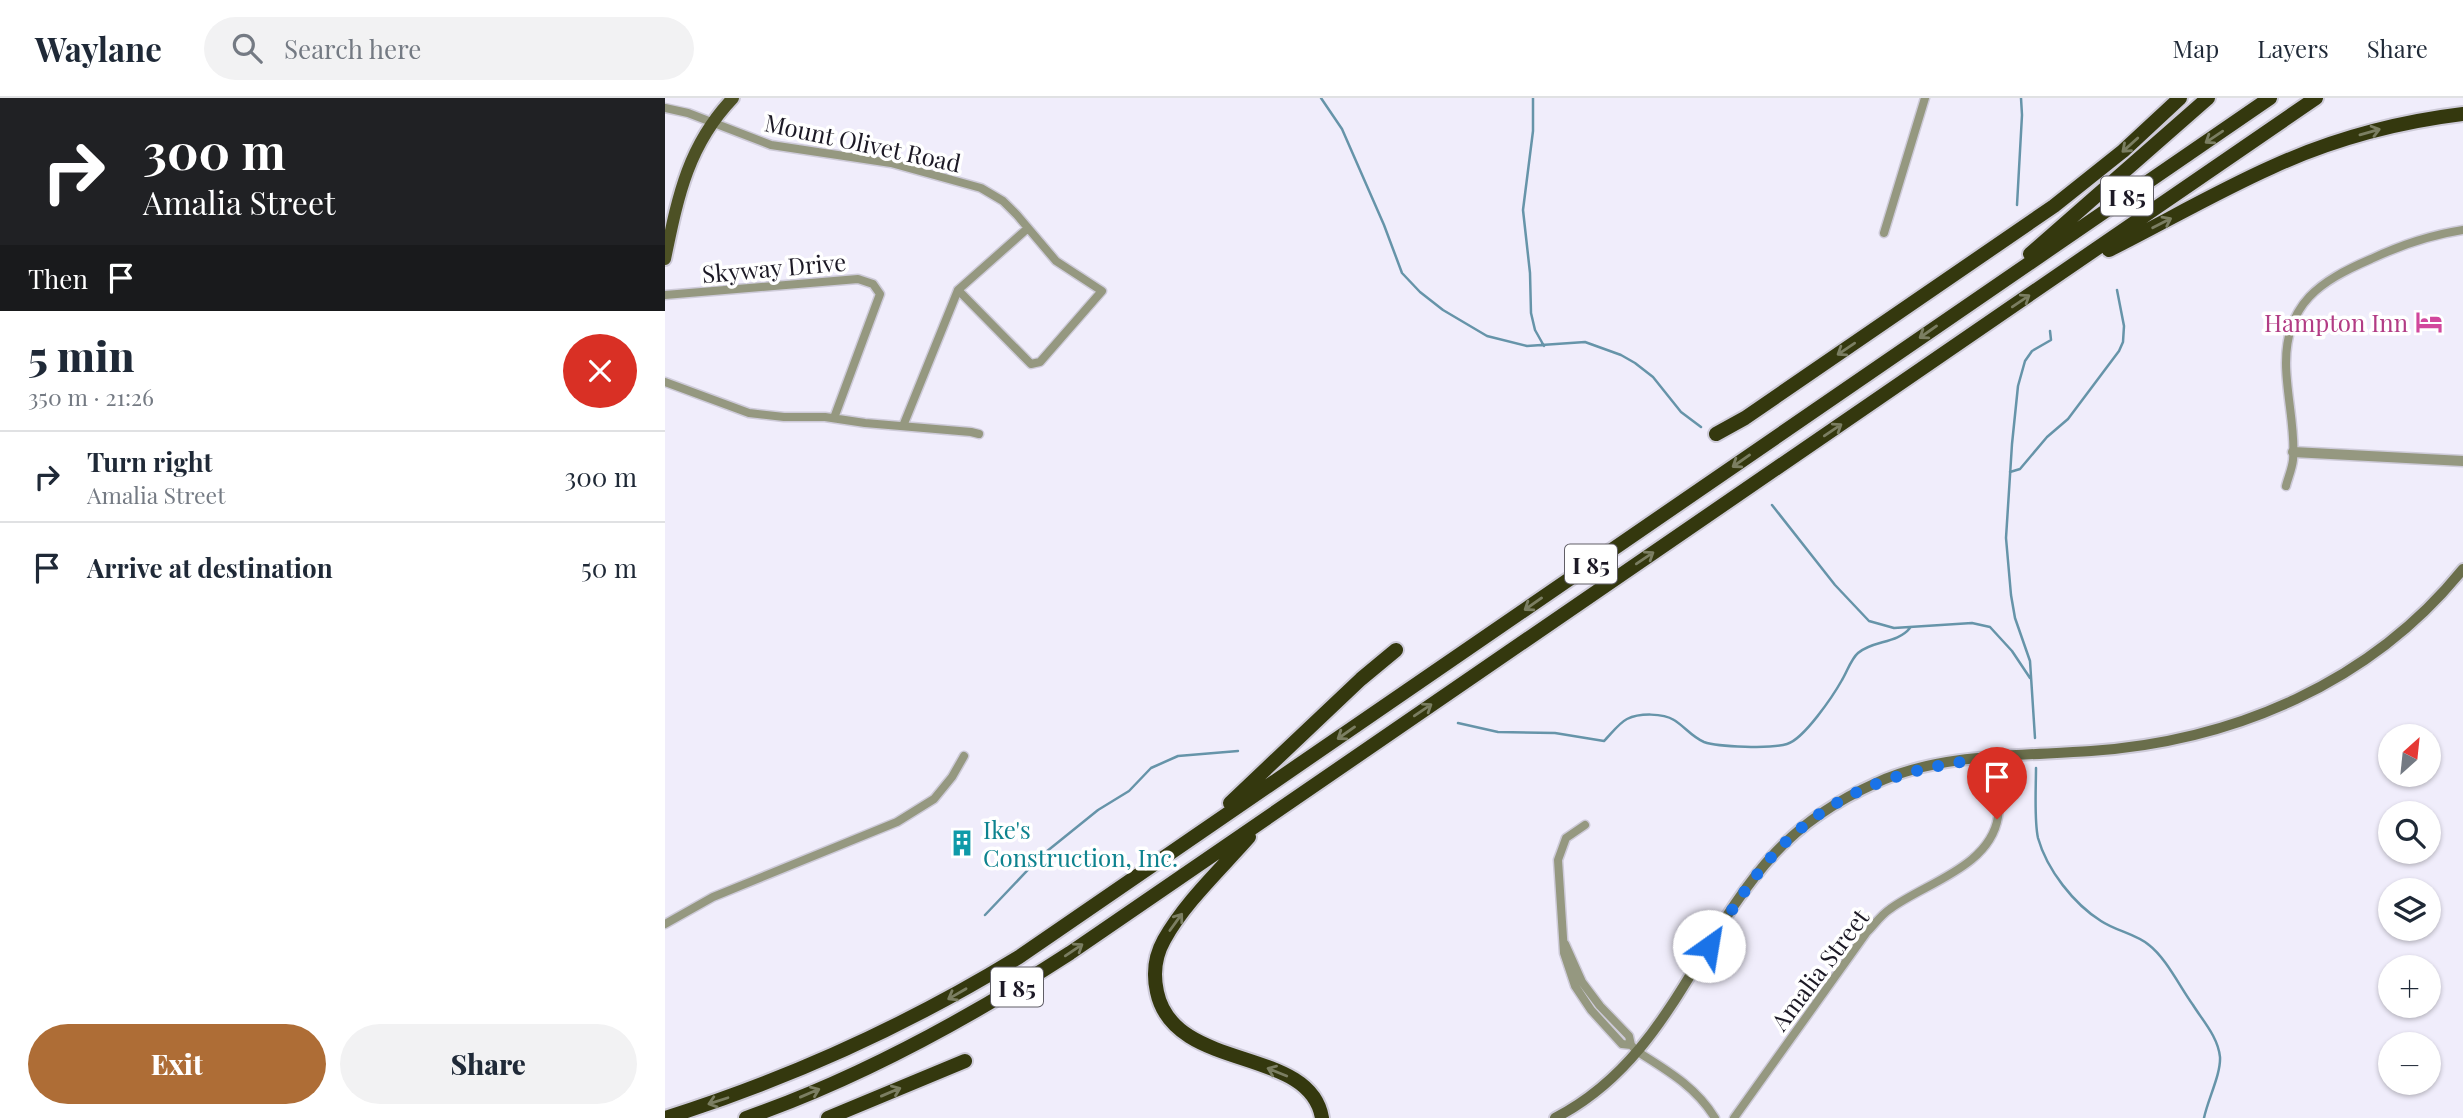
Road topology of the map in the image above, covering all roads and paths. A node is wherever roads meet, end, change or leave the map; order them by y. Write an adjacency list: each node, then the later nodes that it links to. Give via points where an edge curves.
1 (733, 98): 9 (main road)
2 (1925, 98): 12 (street)
3 (2180, 98): 22 (highway, one-way to 22, via 2054,206)
4 (2208, 98): 16 (highway)
5 (2270, 98): 16 (highway, I 85, one-way to 16)
6 (2316, 98): 14 (highway, I 85)
7 (665, 108): 9 (street, Mount Olivet Road)
8 (2463, 114): 14 (highway, one-way to 8, via 2304,153 2397,124)
9 (711, 124): 10 (street, Mount Olivet Road, via 771,145 891,163 969,183 1003,201); 13 (main road, via 685,173)
10 (1028, 228): 15 (street); 15 (street, Mount Olivet Road, via 1056,261 1103,291 1040,362 1031,364)
11 (2463, 230): 23 (street, via 2383,253 2340,272 2309,295 2287,341)
12 (1884, 233)
13 (665, 259)
14 (2057, 276): 30 (highway, I 85, one-way to 14)
15 (958, 290): 20 (street)
16 (1984, 293): 32 (highway, I 85, one-way to 32)
17 (665, 295): 19 (street, Skyway Drive, via 858,279 873,284 880,294)
18 (665, 382): 19 (street, via 749,413)
19 (834, 418): 20 (street)
20 (903, 426): 21 (street)
21 (979, 435)
22 (1716, 435)
23 (2293, 452): 24 (street); 25 (street)
24 (2463, 461)
25 (2285, 486)
26 (2463, 569): 29 (main road, via 2417,617 2365,659 2308,693 2249,720 2134,747)
27 (1396, 650): 32 (highway)
28 (964, 756): 33 (street, via 934,799 897,822 724,893)
29 (1994, 758): 34 (main road, via 1908,771 1877,782 1810,821 1752,881 1669,1010); 42 (street, Amalia Street, via 1997,819 1981,851 1889,910 1867,932)
30 (1266, 818): 37 (highway, I 85, one-way to 30, via 913,1046 985,1006); 39 (highway, one-way to 30, via 1316,1099 1291,1078 1185,1034 1164,1011 1155,984 1157,956 1171,930)
31 (1585, 825): 34 (street, via 1566,838 1558,860 1564,953 1574,986 1591,1010 1622,1044)
32 (1198, 834): 36 (highway, I 85, one-way to 36, via 1028,951 934,1007 775,1081)
33 (665, 924)
34 (1635, 1048): 40 (main road, via 1588,1098); 41 (street, via 1686,1082)
35 (965, 1061): 38 (highway, one-way to 35)
36 (665, 1118)
37 (746, 1118)
38 (828, 1118)
39 (1322, 1118)
40 (1555, 1118)
41 (1715, 1118)
42 (1734, 1118)

